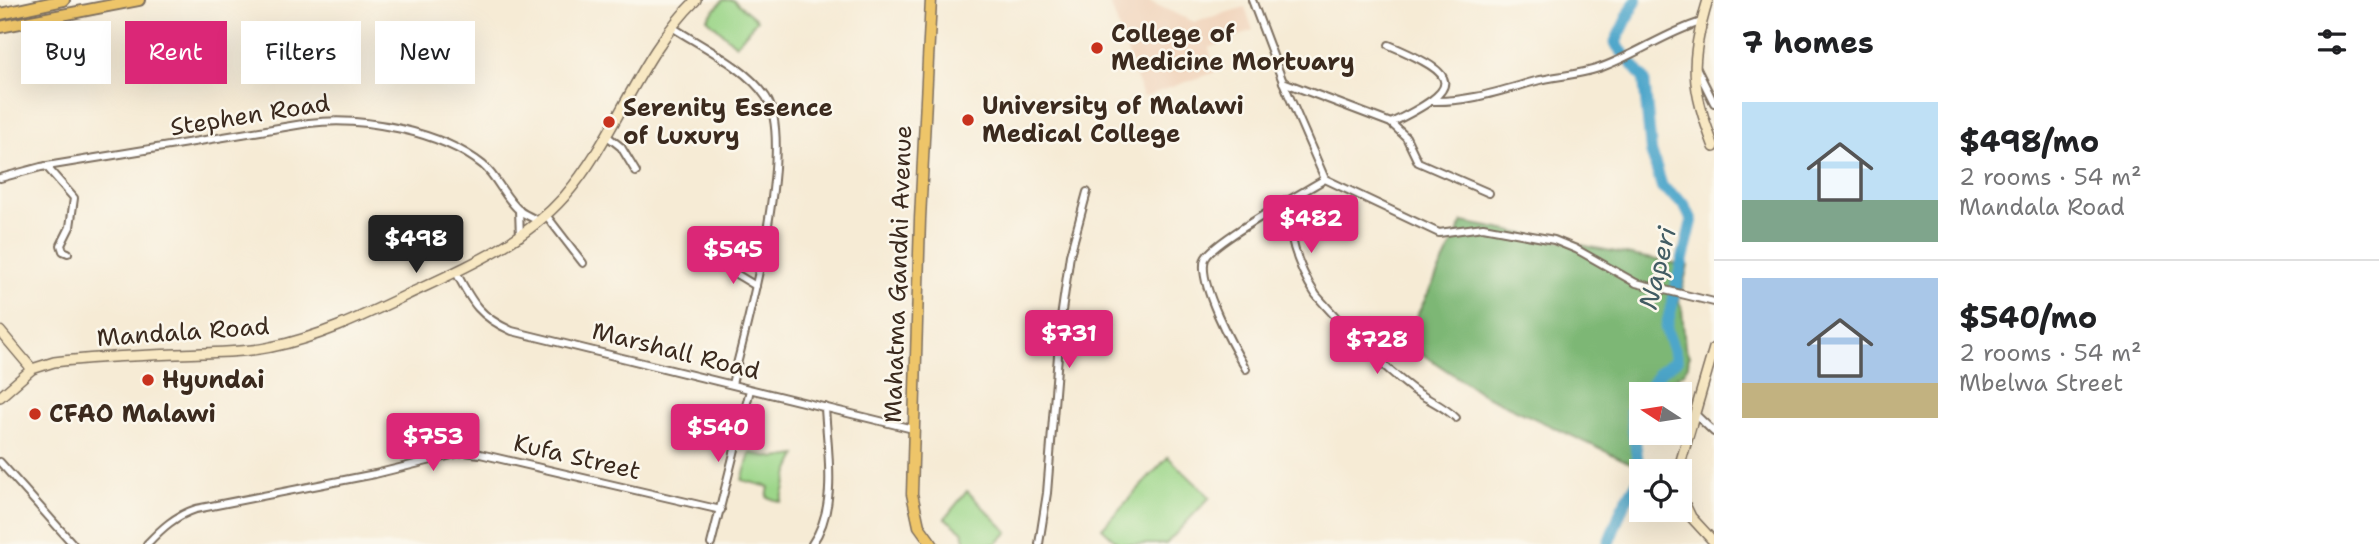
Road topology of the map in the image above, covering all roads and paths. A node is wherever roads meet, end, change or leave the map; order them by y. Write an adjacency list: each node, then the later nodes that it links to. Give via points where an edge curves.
1 (64, 0): 8 (highway)
2 (139, 0): 10 (highway)
3 (696, 0): 11 (street, Mandala Road)
4 (931, 0): 47 (main road, Mahatma Gandhi Avenue)
5 (1252, 0): 14 (street)
6 (1707, 0): 7 (street); 9 (street)
7 (1714, 2)
8 (0, 14)
9 (1701, 22): 13 (street); 15 (street, via 1598,68 1456,102)
10 (0, 27)
11 (671, 27): 18 (street, Mandala Road); 34 (street, via 756,85 774,113 770,215)
12 (1389, 45): 15 (street, via 1440,71 1444,90)
13 (1694, 64): 16 (street); 19 (street, via 1696,94)
14 (1283, 82): 17 (street); 23 (street)
15 (1431, 101): 17 (street)
16 (1714, 103)
17 (1391, 123): 25 (street, via 1406,137 1418,162)
18 (607, 136): 21 (street, via 621,147); 28 (street, Mandala Road, via 575,183)
19 (1714, 146)
20 (47, 166): 22 (street, Stephen Road); 27 (street, Stephen Road, via 343,120 440,141 492,173); 30 (street, via 74,198 70,227 61,245)
21 (636, 172)
22 (0, 178)
23 (1325, 179): 26 (street); 35 (street, via 1439,233 1483,228 1554,240 1636,283)
24 (1087, 192): 59 (street, via 1066,283)
25 (1489, 193)
26 (1287, 200): 39 (street, via 1214,248 1204,265 1222,326); 46 (street, via 1294,246 1317,295 1411,389)
27 (519, 211): 28 (street, Stephen Road); 29 (street)
28 (542, 218): 29 (street, Mandala Road); 31 (street)
29 (520, 237): 33 (street, Mandala Road)
30 (68, 253)
31 (583, 263)
32 (723, 266): 34 (street)
33 (456, 272): 38 (street, Mandala Road, via 329,330 269,348 75,360); 41 (street, Marshall Road, via 479,312 512,331)
34 (756, 286): 41 (street)
35 (1714, 302)
36 (0, 331): 38 (street)
37 (1714, 348): 40 (street)
38 (32, 369): 43 (street)
39 (1246, 369)
40 (1711, 371): 45 (street)
41 (732, 384): 42 (street, Marshall Road)
42 (750, 390): 44 (street, Marshall Road); 51 (street)
43 (0, 397)
44 (825, 407): 47 (street, Marshall Road); 57 (street, via 828,498)
45 (1694, 413): 48 (street); 49 (street)
46 (1456, 418)
47 (913, 429): 58 (main road, Mahatma Gandhi Avenue, via 915,514)
48 (1714, 432)
49 (1681, 459)
50 (0, 462): 54 (street)
51 (720, 510): 55 (street, Kufa Street, via 464,452 196,509 169,523); 56 (street)
52 (1692, 518): 53 (street)
53 (1714, 542)
54 (72, 544)
55 (147, 544)
56 (710, 544)
57 (812, 544)
58 (932, 544)
59 (1039, 544)

